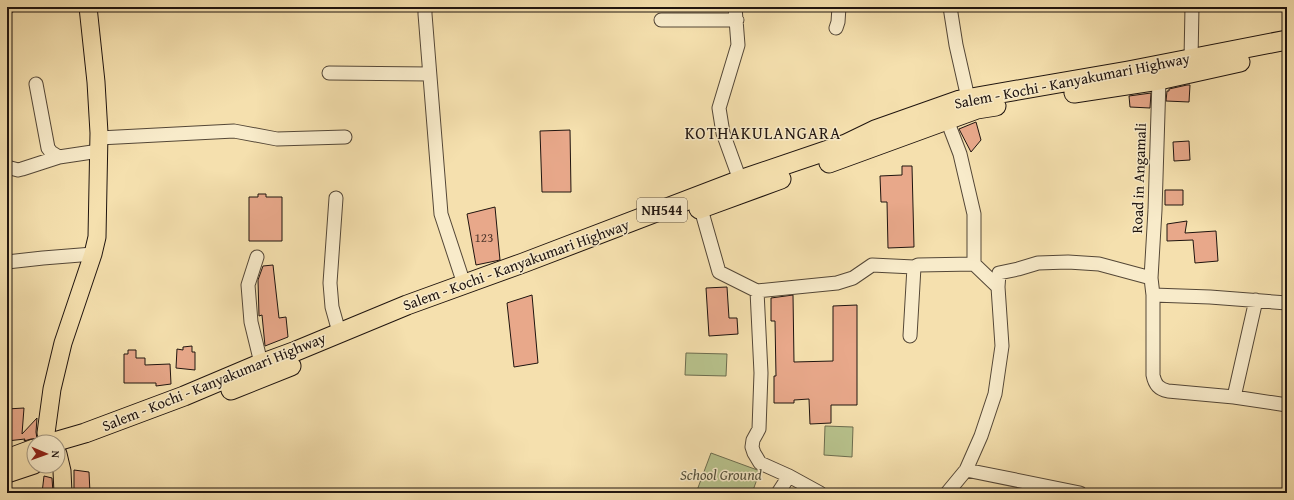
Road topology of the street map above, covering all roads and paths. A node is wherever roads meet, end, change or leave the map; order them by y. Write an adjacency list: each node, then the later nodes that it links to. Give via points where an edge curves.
1 (88, 7): 19 (main road)
2 (425, 7): 13 (street)
3 (839, 7): 8 (street)
4 (950, 7): 16 (street)
5 (1192, 7): 11 (street)
6 (736, 13): 7 (street); 22 (street, via 738,45 719,108 723,133)
7 (661, 20)
8 (836, 28)
9 (1287, 40): 11 (highway, Salem - Kochi - Kanyakumari Highway / NH544)
10 (1287, 53): 14 (highway, Salem - Kochi - Kanyakumari Highway / NH544)
11 (1191, 58): 16 (highway, Salem - Kochi - Kanyakumari Highway / NH544)
12 (329, 73): 13 (street)
13 (429, 74): 31 (street, via 441,214)
14 (1159, 80): 17 (highway, Salem - Kochi - Kanyakumari Highway / NH544, via 977,109); 30 (street, Road in Angamali)
15 (36, 84): 20 (street, via 48,148)
16 (968, 98): 22 (highway, Salem - Kochi - Kanyakumari Highway / NH544)
17 (947, 120): 24 (highway, Salem - Kochi - Kanyakumari Highway / NH544); 28 (street, via 960,154 974,214)
18 (345, 137): 19 (street, via 277,139 234,130)
19 (99, 144): 20 (street); 25 (main road, via 98,225)
20 (59, 157): 21 (street, via 18,170)
21 (7, 167)
22 (740, 180): 31 (highway, Salem - Kochi - Kanyakumari Highway / NH544)
23 (336, 198): 37 (street, via 330,283 332,307)
24 (701, 209): 33 (street, via 719,272); 44 (highway, Salem - Kochi - Kanyakumari Highway / NH544, via 416,314 176,413)
25 (93, 254): 27 (street); 42 (main road, via 63,343 52,389)
26 (257, 257): 39 (street, via 248,285 251,322)
27 (7, 262)
28 (974, 264): 29 (street, via 918,264); 32 (street)
29 (914, 267): 33 (street, via 872,266 853,278 837,283); 38 (street)
30 (1150, 278): 32 (street, via 1099,264 1038,263 1000,273); 34 (street, Road in Angamali)
31 (464, 284): 37 (highway, Salem - Kochi - Kanyakumari Highway / NH544)
32 (998, 287): 48 (street, via 1002,346 995,394)
33 (757, 291): 51 (street, via 761,373 760,429 753,440 754,453 760,463)
34 (1153, 295): 35 (street); 40 (street, Road in Angamali, via 1155,383 1162,390)
35 (1256, 300): 36 (street); 40 (street)
36 (1287, 303)
37 (339, 332): 39 (highway, Salem - Kochi - Kanyakumari Highway / NH544)
38 (910, 336)
39 (261, 363): 43 (highway, Salem - Kochi - Kanyakumari Highway / NH544, via 184,396 85,433)
40 (1234, 397): 41 (street, Road in Angamali)
41 (1287, 405)
42 (47, 434)
43 (66, 443)
44 (66, 446)
45 (26, 452): 46 (highway)
46 (7, 459)
47 (26, 467): 49 (highway)
48 (966, 470): 55 (street); 56 (street)
49 (7, 473)
50 (62, 474): 52 (main road)
51 (789, 476): 53 (street); 54 (street)
52 (64, 493)
53 (778, 493)
54 (820, 493)
55 (947, 493)
56 (1080, 493)

